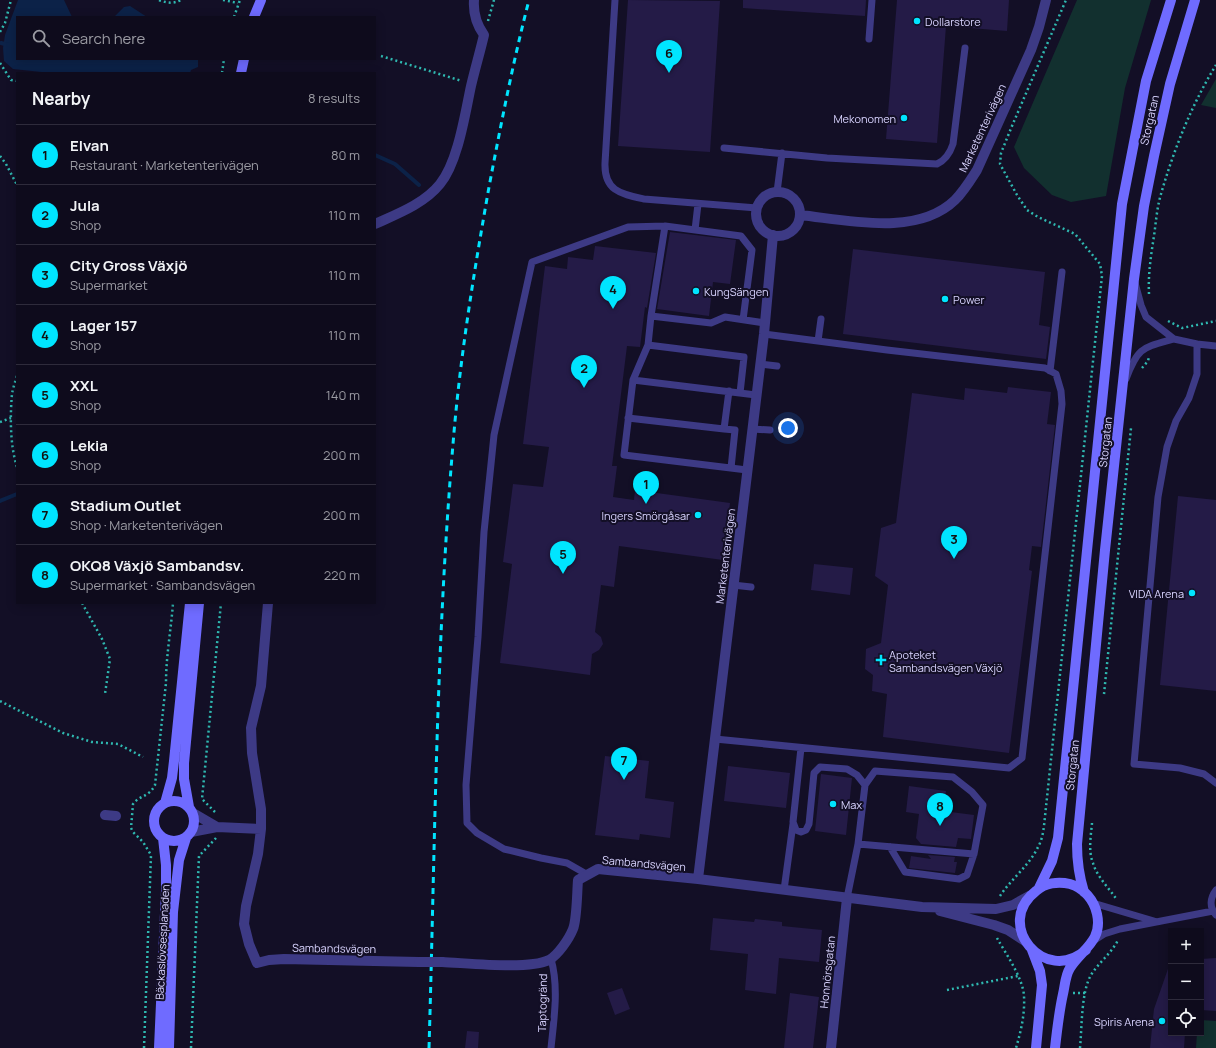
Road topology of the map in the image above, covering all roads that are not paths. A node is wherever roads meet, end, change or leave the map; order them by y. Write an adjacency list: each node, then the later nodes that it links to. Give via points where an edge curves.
1 (261, 0): 8 (main road)
2 (474, 0): 17 (street, via 473,11 484,35 460,137 448,171 440,185 424,199)
3 (615, 0): 14 (lane, via 605,170 607,181 614,190 627,195)
4 (872, 0): 9 (lane)
5 (1046, 0): 16 (street, Marketenterivägen, via 1028,57 977,170 955,200 927,218 912,222 889,223)
6 (1170, 0): 70 (main road, Storgatan, via 1146,81 1122,204 1058,838 1052,861)
7 (1196, 0): 22 (main road, Storgatan, via 1170,84 1154,156)
8 (254, 16)
9 (869, 39)
10 (965, 48): 12 (lane, via 953,144 942,162 890,162)
11 (724, 148): 12 (lane)
12 (782, 153): 13 (lane)
13 (777, 192): 15 (street, via 764,197); 16 (street, via 791,196 796,201)
14 (698, 204): 15 (lane); 19 (lane)
15 (757, 208): 20 (street, via 756,215 761,228)
16 (800, 215): 20 (street, via 799,221 791,231)
17 (376, 224)
18 (665, 226): 19 (lane); 23 (lane); 68 (lane, via 628,227 532,262 494,435 484,532 466,785 467,823 477,833 504,849 567,863)
19 (695, 230): 25 (lane, via 741,236 752,250)
20 (773, 235): 26 (street, Marketenterivägen)
21 (1062, 272): 35 (lane)
22 (1134, 279): 28 (lane, via 1146,317); 37 (main road, Storgatan)
23 (651, 316): 25 (lane, via 711,323 725,317); 30 (lane)
24 (821, 319): 29 (lane)
25 (743, 320): 26 (lane)
26 (765, 323): 27 (street, Marketenterivägen)
27 (764, 334): 29 (lane); 33 (street, Marketenterivägen)
28 (1174, 339): 31 (lane); 37 (lane, via 1145,348 1133,361)
29 (818, 341): 35 (lane, via 1045,368)
30 (648, 344): 36 (lane); 39 (lane, via 744,357)
31 (1197, 344): 32 (lane); 54 (lane, via 1197,374 1169,441 1158,497 1134,764 1180,768 1204,774)
32 (1216, 346)
33 (760, 364): 34 (lane); 40 (street, Marketenterivägen)
34 (777, 366)
35 (1050, 371): 53 (lane, via 1056,374 1062,404 1022,758 1009,768)
36 (633, 380): 38 (lane); 41 (lane)
37 (1122, 391): 73 (main road, Storgatan, via 1077,844 1079,876)
38 (729, 392): 39 (lane); 42 (lane)
39 (740, 393): 40 (lane)
40 (756, 395): 43 (street, Marketenterivägen)
41 (628, 418): 42 (lane); 45 (lane, via 624,455)
42 (724, 429): 45 (lane, via 735,430)
43 (752, 429): 44 (lane); 46 (street, Marketenterivägen)
44 (770, 430)
45 (731, 468): 46 (lane)
46 (747, 470): 47 (street, Marketenterivägen)
47 (734, 585): 48 (lane); 52 (street, Marketenterivägen)
48 (751, 587)
49 (190, 604): 56 (main road, Bäckaslövsesplanaden, via 172,778)
50 (199, 604): 57 (main road, Bäckaslövsesplanaden, via 184,763 184,779)
51 (268, 604): 62 (street, via 262,686 251,728)
52 (715, 739): 53 (lane); 69 (street, Marketenterivägen)
53 (801, 748): 60 (lane)
54 (1216, 783)
55 (865, 785): 60 (lane, via 857,775 847,769 820,767 814,773 809,824 806,830 796,830); 65 (lane); 67 (lane, via 875,771 954,778 972,792 983,806)
56 (165, 803): 57 (main road, via 180,802); 64 (main road, Bäckaslövsesplanaden, via 154,817 155,827)
57 (191, 810): 61 (street); 63 (main road, Bäckaslövsesplanaden, via 195,823)
58 (105, 815): 59 (street)
59 (116, 816)
60 (793, 822): 71 (lane)
61 (217, 827): 62 (street); 63 (street)
62 (261, 829): 84 (street, Sambandsvägen, bridge, via 244,924 257,963 284,959 522,965 542,963)
63 (189, 835): 64 (main road, via 173,842); 86 (main road, Bäckaslövsesplanaden, via 179,860 174,912)
64 (163, 838): 85 (main road, Bäckaslövsesplanaden, via 166,891)
65 (858, 844): 66 (lane); 75 (lane)
66 (890, 847): 67 (lane); 67 (lane, via 906,872 959,879 967,874)
67 (974, 854)
68 (588, 875): 69 (street, Sambandsvägen, via 598,869); 84 (street, Sambandsvägen, via 578,880 574,928 566,943)
69 (698, 880): 71 (street, Sambandsvägen)
70 (1039, 888): 73 (main road, Storgatan, via 1052,883 1063,883); 74 (main road, Storgatan)
71 (784, 890): 75 (street, Sambandsvägen)
72 (1216, 890): 78 (lane, via 1211,900)
73 (1084, 892): 76 (main road, Storgatan)
74 (1029, 896): 77 (street, Sambandsvägen, via 1013,906 996,909); 80 (main road, Storgatan, via 1020,918)
75 (847, 898): 77 (street, Sambandsvägen); 88 (street, Honnörsgatan)
76 (1093, 902): 79 (lane); 81 (main road, Storgatan, via 1098,922)
77 (922, 907): 80 (street, Sambandsvägen, via 994,925)
78 (1214, 913): 79 (lane)
79 (1156, 922): 81 (lane, via 1120,929)
80 (1025, 941): 82 (main road, Storgatan)
81 (1093, 941): 83 (main road, Storgatan)
82 (1032, 950): 83 (main road, Storgatan, via 1045,958 1059,961 1073,958); 89 (main road, Storgatan, via 1042,985)
83 (1086, 950): 90 (main road, Storgatan, via 1069,969 1058,1018)
84 (551, 959): 87 (lane, Taptogränd, via 554,987)
85 (160, 1048)
86 (169, 1048)
87 (551, 1048)
88 (831, 1048)
89 (1036, 1048)
90 (1055, 1048)

